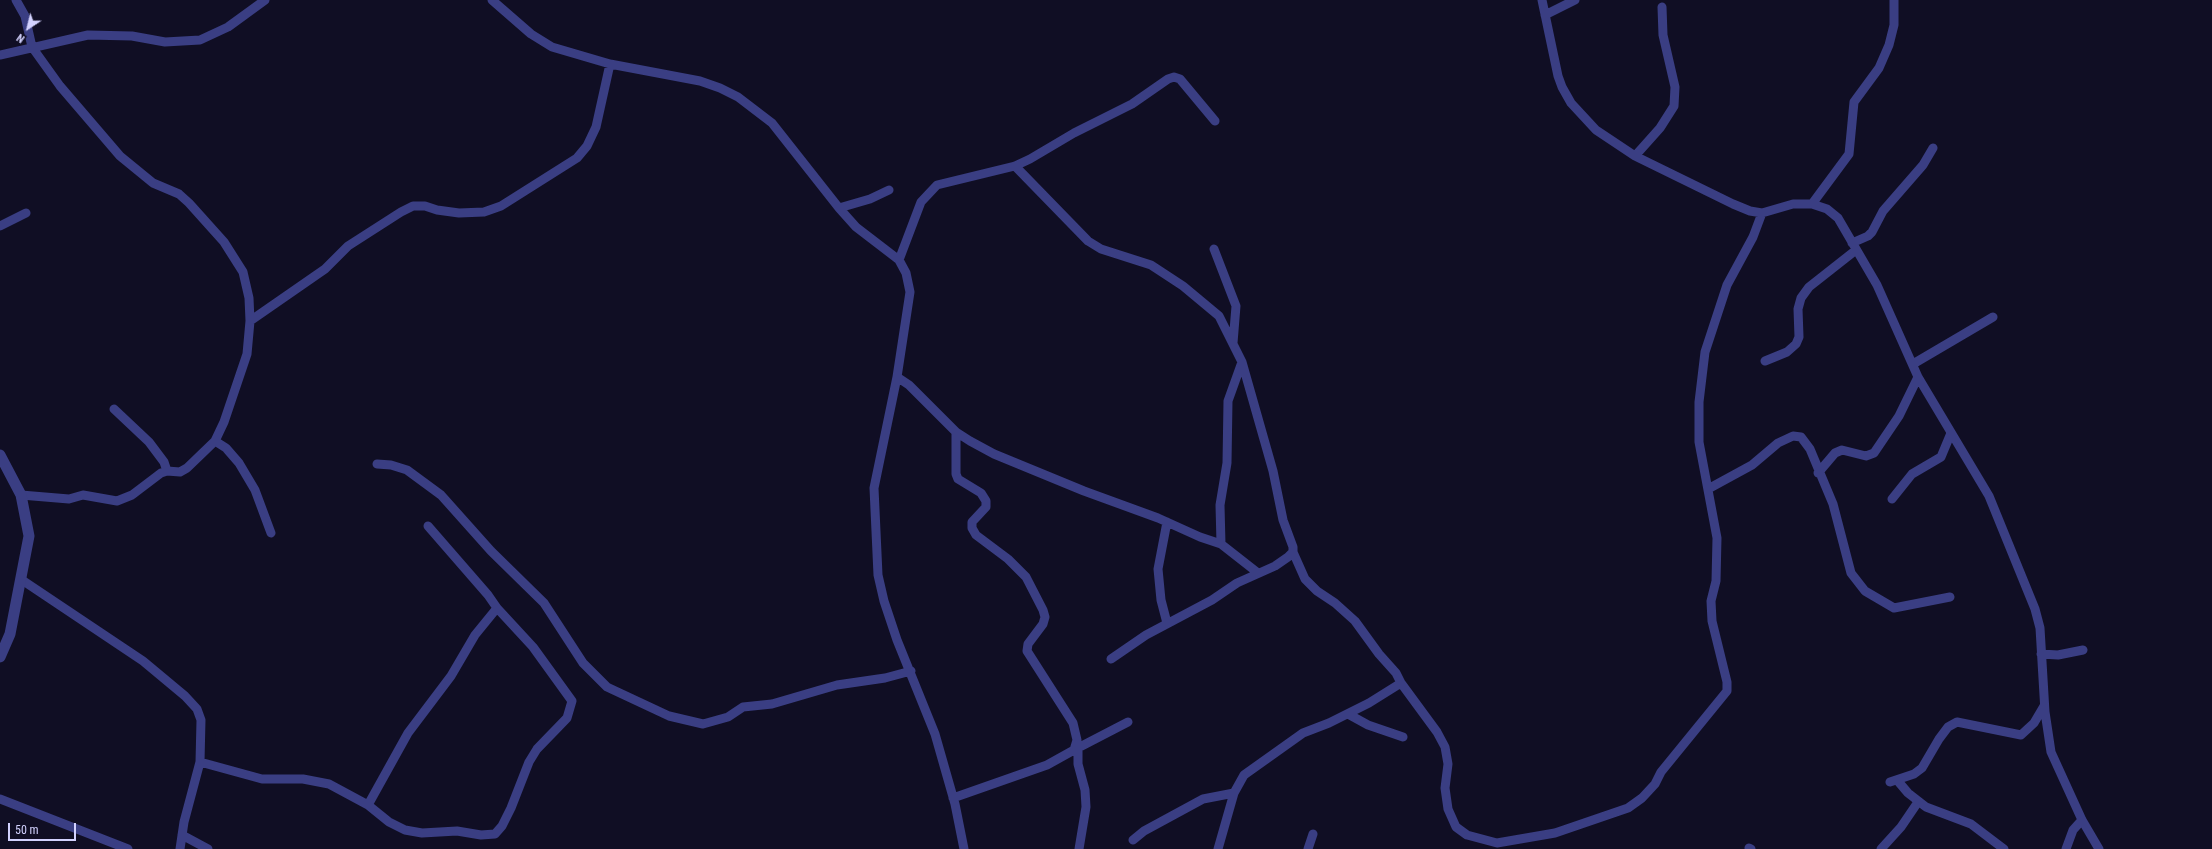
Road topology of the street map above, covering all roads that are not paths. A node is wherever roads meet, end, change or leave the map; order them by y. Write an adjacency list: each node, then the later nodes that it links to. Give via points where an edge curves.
1 (16, 0): 9 (street, via 25,16)
2 (265, 0): 9 (street, via 228,27 200,40 165,42 132,36 88,35)
3 (492, 0): 11 (street, via 531,34 552,47)
4 (1542, 0): 8 (street)
5 (1575, 0): 8 (street)
6 (1894, 0): 17 (street, via 1894,25 1889,45 1879,68 1854,102 1848,154)
7 (1662, 8): 14 (street, via 1661,24 1675,87 1675,101 1672,112)
8 (1545, 15): 14 (street, via 1558,76 1571,103 1596,130)
9 (32, 47): 10 (street); 26 (street, via 60,86 120,156 154,183 179,194 190,203 224,242 243,272 249,298)
10 (0, 55)
11 (610, 64): 18 (street, via 700,81 738,98 772,123); 26 (street, via 596,127 587,146 577,158 501,206 484,212 459,213 413,206 348,246 325,269)
12 (1215, 121): 15 (street, via 1180,79 1174,77 1132,104)
13 (1933, 148): 22 (street, via 1919,169 1883,211 1872,232)
14 (1635, 156): 20 (street, via 1733,204)
15 (1014, 166): 24 (street, via 937,185 921,202); 27 (street, via 1088,241 1101,249 1151,265 1184,286 1214,310)
16 (889, 190): 18 (street, via 870,199)
17 (1812, 204): 20 (street, via 1793,204); 22 (street, via 1833,212)
18 (839, 208): 24 (street, via 856,227)
19 (26, 213): 21 (street)
20 (1762, 213): 41 (street, via 1754,237 1727,285 1705,352 1699,402 1699,442)
21 (0, 226)
22 (1854, 246): 28 (street, via 1809,287 1802,298 1798,309 1796,344 1786,352); 30 (street, via 1877,284)
23 (1214, 249): 27 (street, via 1236,306)
24 (899, 260): 31 (street, via 910,281 910,292)
25 (1993, 317): 30 (street)
26 (250, 321): 36 (street, via 247,354)
27 (1233, 343): 29 (street)
28 (1765, 361)
29 (1242, 362): 47 (street, via 1228,401 1227,463 1220,505); 48 (street)
30 (1913, 364): 32 (street)
31 (897, 376): 34 (street); 58 (street, via 874,488 874,516 878,575 884,601)
32 (1918, 377): 35 (street); 40 (street, via 1899,416 1874,453 1866,456 1842,450 1835,453)
33 (114, 409): 39 (street, via 149,442 164,462)
34 (956, 432): 44 (street, via 994,454); 64 (street, via 958,479 981,493 986,501 986,508 972,522 972,528 976,535 1004,555 1026,578 1043,610 1043,624 1028,644 1027,651 1073,723 1077,740)
35 (1951, 433): 43 (street, via 1941,457 1912,474); 55 (street, via 1989,496 2035,609 2040,628)
36 (215, 441): 39 (street, via 187,468 180,472); 46 (street, via 226,448 239,463 255,490)
37 (0, 455): 42 (street)
38 (377, 464): 58 (street, via 407,470 441,495 491,551 544,602 583,663 606,687 669,716 703,724 728,717 744,707 772,704 837,685 886,678)
39 (167, 471): 42 (street, via 156,475 132,495 117,501 83,495 68,499)
40 (1818, 473): 41 (street, via 1805,441 1801,437 1793,436 1778,443 1752,465); 51 (street, via 1833,504 1851,573 1865,591 1894,608)
41 (1708, 490): 75 (street, via 1717,538 1716,581 1711,601 1712,621 1727,682 1727,691 1722,700 1681,746 1655,784 1628,808 1555,833)
42 (21, 495): 50 (street, via 29,536)
43 (1892, 499)
44 (1167, 522): 47 (street); 53 (street, via 1158,569 1161,600)
45 (428, 526): 52 (street)
46 (271, 533)
47 (1221, 544): 49 (street)
48 (1293, 552): 49 (street, via 1275,566); 59 (street, via 1305,579 1355,621)
49 (1258, 573): 53 (street)
50 (22, 580): 56 (street, via 10,634); 65 (street, via 120,644 185,696 197,709 201,720)
51 (1950, 597)
52 (497, 608): 70 (street, via 475,635 451,676 408,734); 70 (street, via 533,647 572,701 567,718 537,749 529,762 502,826 495,834 481,835 457,831 422,833 405,830 389,822)
53 (1167, 623): 57 (street)
54 (2083, 650): 55 (street, via 2058,655)
55 (2041, 654): 60 (street)
56 (0, 657)
57 (1111, 659)
58 (911, 671): 67 (street, via 935,734)
59 (1401, 683): 61 (street); 75 (street, via 1437,732 1444,747 1448,764 1445,788 1448,809 1456,827)
60 (2044, 706): 69 (street, via 2034,723 2021,735 1957,722 1948,727 1922,768 1914,774 1894,781); 71 (street, via 2051,752)
61 (1348, 714): 63 (street, via 1368,725); 66 (street, via 1303,733 1266,758 1244,775)
62 (1128, 722): 64 (street)
63 (1403, 737)
64 (1076, 749): 67 (street, via 1047,764); 80 (street, via 1086,807)
65 (200, 762): 70 (street, via 262,780 319,781); 73 (street)
66 (1234, 793): 74 (street, via 1203,799 1144,831); 81 (street)
67 (953, 798): 79 (street)
68 (0, 799): 76 (street)
69 (1918, 802): 83 (street, via 1901,827); 84 (street, via 1972,824)
70 (368, 805)
71 (2082, 820): 85 (street, via 2070,836); 86 (street)
72 (1313, 834): 82 (street)
73 (182, 835): 77 (street); 78 (street)
74 (1133, 840)
75 (1481, 845)
76 (128, 849)
77 (180, 849)
78 (208, 849)
79 (964, 849)
80 (1079, 849)
81 (1218, 849)
82 (1308, 849)
83 (1881, 849)
84 (2004, 849)
85 (2066, 849)
86 (2099, 849)

